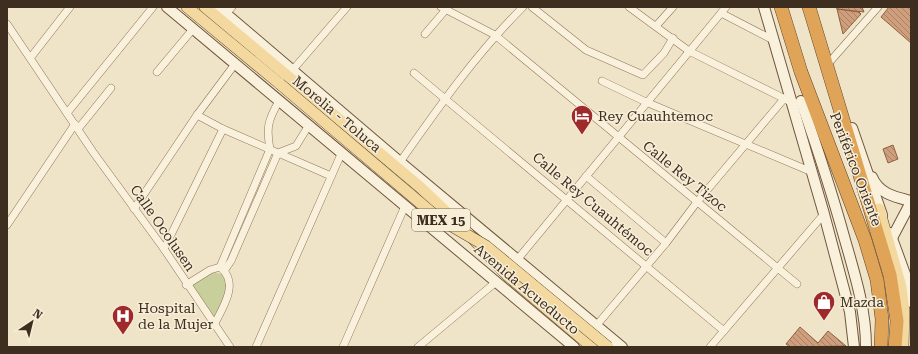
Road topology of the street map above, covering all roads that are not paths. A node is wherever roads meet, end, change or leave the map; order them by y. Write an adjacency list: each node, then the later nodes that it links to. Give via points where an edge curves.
1 (70, 7): 27 (street)
2 (153, 7): 42 (street)
3 (167, 7): 21 (street, Avenida Acueducto)
4 (187, 7): 35 (main road, Morelia - Toluca / MEX 15)
5 (205, 7): 33 (main road, Morelia - Toluca / MEX 15)
6 (218, 7): 17 (street, Avenida Acueducto)
7 (346, 7): 33 (street)
8 (523, 7): 23 (street)
9 (532, 7): 24 (street, via 586,50 642,75 664,53)
10 (629, 7): 20 (street)
11 (673, 7): 20 (street)
12 (764, 7): 25 (street)
13 (781, 7): 32 (highway, Periférico Oriente)
14 (809, 7): 29 (highway, Periférico Oriente)
15 (878, 7): 29 (street)
16 (445, 8): 22 (street); 23 (street, Calle Rey Tizoc)
17 (229, 10): 33 (street, Avenida Acueducto)
18 (724, 10): 25 (street); 26 (street)
19 (7, 24): 27 (street, Calle Ocolusen)
20 (656, 26): 24 (street)
21 (193, 29): 28 (street, Avenida Acueducto); 30 (street)
22 (425, 34)
23 (495, 35): 38 (street); 48 (street, Calle Rey Tizoc)
24 (673, 38): 26 (street)
25 (773, 40): 39 (street)
26 (689, 52): 39 (street); 40 (street)
27 (31, 57): 42 (street, Calle Ocolusen)
28 (235, 64): 37 (street, Avenida Acueducto); 43 (street)
29 (827, 65): 41 (highway, Periférico Oriente)
30 (157, 72)
31 (414, 72): 38 (street, Calle Rey Cuauhtémoc)
32 (801, 72): 39 (street); 90 (highway, Periférico Oriente, via 866,240 877,280 882,318)
33 (289, 73): 35 (street); 53 (street, Avenida Acueducto); 84 (main road, Morelia - Toluca / MEX 15, bridge, via 420,187 507,275)
34 (602, 81): 40 (street)
35 (280, 84): 37 (street); 85 (main road, Morelia - Toluca / MEX 15, bridge, via 438,218 486,246)
36 (111, 88): 46 (street)
37 (275, 98): 45 (street, Avenida Acueducto); 50 (street, via 267,132)
38 (446, 98): 53 (street); 57 (street, Calle Rey Cuauhtémoc)
39 (792, 100): 49 (street); 54 (street); 89 (street, via 817,147 854,272 866,329)
40 (646, 102): 48 (street); 49 (street)
41 (839, 104): 44 (street); 91 (highway, Periférico Oriente, via 890,275 897,321)
42 (67, 112): 46 (street, Calle Ocolusen)
43 (197, 115): 47 (street); 61 (street)
44 (849, 117): 58 (street, via 859,129 873,179 878,187 893,196); 62 (street)
45 (309, 125): 51 (street, Avenida Acueducto); 52 (street, via 296,146)
46 (76, 127): 61 (street, Calle Ocolusen); 64 (street)
47 (223, 129): 50 (street); 67 (street)
48 (618, 137): 56 (street); 59 (street, Calle Rey Tizoc)
49 (746, 144): 54 (street); 59 (street)
50 (270, 149): 52 (street); 71 (street)
51 (342, 152): 55 (street); 60 (street, Avenida Acueducto)
52 (278, 153): 55 (street); 71 (street, via 231,261)
53 (400, 162): 68 (street, Avenida Acueducto)
54 (812, 172): 63 (street)
55 (331, 176): 80 (street)
56 (586, 176): 57 (street); 66 (street)
57 (567, 199): 68 (street); 69 (street, Calle Rey Cuauhtémoc)
58 (911, 201): 65 (street)
59 (697, 202): 66 (street); 70 (street, Calle Rey Tizoc)
60 (406, 206): 72 (street, Avenida Acueducto); 81 (street)
61 (134, 209): 67 (street, Calle Ocolusen)
62 (879, 209): 65 (street); 92 (main road, via 901,287 904,312)
63 (824, 214): 70 (street); 88 (street, via 850,312)
64 (7, 225)
65 (892, 238): 75 (street, via 909,286)
66 (666, 243): 69 (street)
67 (164, 249): 74 (street, Calle Ocolusen)
68 (517, 260): 77 (street, Avenida Acueducto)
69 (646, 265): 77 (street); 78 (street, Calle Rey Cuauhtémoc)
70 (777, 268): 73 (street, Calle Rey Tizoc); 78 (street)
71 (222, 269): 74 (street, via 210,270); 76 (street, via 228,278 229,291)
72 (496, 282): 82 (street); 83 (street, Avenida Acueducto)
73 (797, 284)
74 (186, 285): 76 (street, Calle Ocolusen)
75 (911, 302)
76 (214, 325): 79 (street, Calle Ocolusen)
77 (596, 326): 86 (street, Avenida Acueducto)
78 (724, 331): 87 (street)
79 (230, 347)
80 (256, 347)
81 (343, 347)
82 (418, 347)
83 (574, 347)
84 (592, 347)
85 (608, 347)
86 (622, 347)
87 (710, 347)
88 (854, 347)
89 (866, 347)
90 (881, 347)
91 (895, 347)
92 (903, 347)

